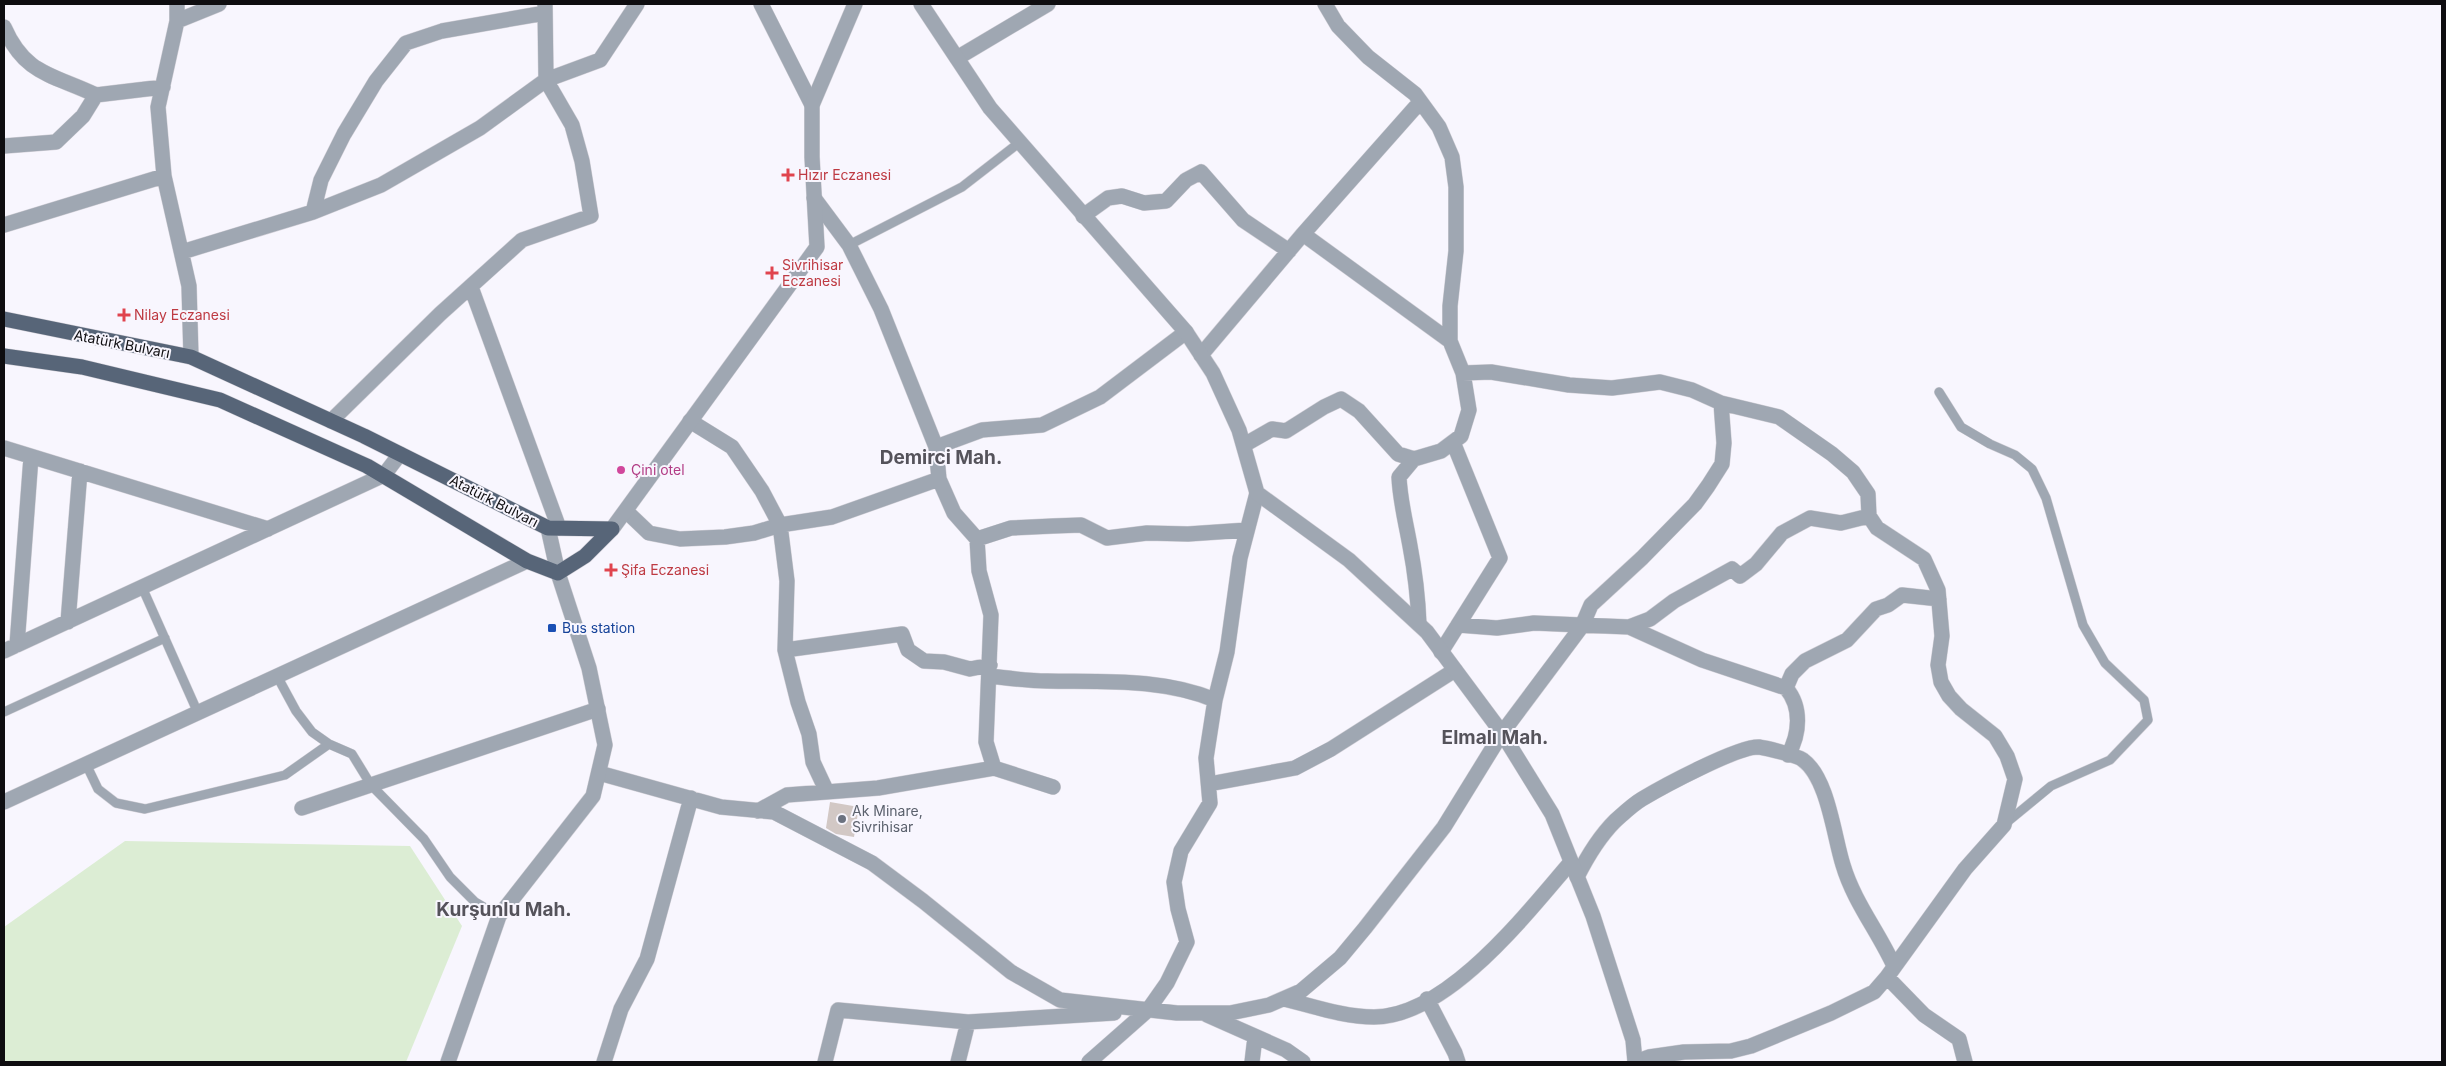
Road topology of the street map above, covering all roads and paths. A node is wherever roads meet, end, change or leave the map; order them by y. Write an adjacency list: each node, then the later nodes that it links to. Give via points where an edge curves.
1 (177, 4): 10 (street)
2 (219, 4): 10 (street)
3 (637, 4): 13 (street, via 600,60)
4 (761, 4): 17 (street)
5 (855, 4): 17 (street)
6 (920, 4): 12 (street)
7 (1048, 4): 12 (street)
8 (1325, 4): 16 (street, via 1338,26 1368,57 1415,94)
9 (545, 9): 13 (street); 22 (street, via 406,43 376,81 344,134 321,180)
10 (177, 21): 14 (street)
11 (4, 27): 15 (street, via 24,61 38,71)
12 (957, 58): 18 (street, via 990,108)
13 (546, 80): 22 (street, via 480,128 381,185); 29 (street, via 572,126 582,161 591,216 522,240)
14 (163, 87): 15 (street); 20 (street, via 158,108)
15 (96, 95): 19 (street, via 83,116 56,142)
16 (1420, 102): 25 (street); 32 (street, via 1439,128 1452,156 1456,187)
17 (812, 105): 21 (street)
18 (1020, 142): 23 (street); 26 (lane, via 962,187)
19 (4, 146)
20 (164, 176): 24 (street); 28 (street)
21 (814, 198): 26 (street); 40 (street, via 818,248)
22 (313, 212): 28 (street)
23 (1083, 216): 27 (street, via 1108,198 1122,196 1144,203 1166,201 1186,180 1200,172 1242,220); 31 (street)
24 (4, 225)
25 (1303, 234): 27 (street); 32 (street)
26 (849, 245): 43 (street, via 881,309)
27 (1288, 251): 33 (street)
28 (182, 252): 35 (street, via 189,286)
29 (471, 287): 39 (street); 55 (street)
30 (4, 319): 35 (main road, Atatürk Bulvarı)
31 (1186, 332): 33 (street); 43 (street, via 1100,397 1042,425 982,430)
32 (1450, 341): 36 (street)
33 (1201, 355): 42 (street, via 1240,430)
34 (4, 356): 49 (main road, via 82,367 220,400)
35 (191, 358): 39 (main road, Atatürk Bulvarı)
36 (1463, 373): 38 (street, via 1491,372 1569,385 1612,388 1660,382 1692,390); 41 (street, via 1469,410 1461,436)
37 (1939, 392): 95 (lane, via 1961,426 2016,455 2032,469 2046,498 2083,625 2105,662 2144,700 2148,720 2110,760 2051,786)
38 (1721, 403): 53 (street, via 1779,417 1832,454 1853,472 1868,494); 67 (street, via 1722,464 1695,504 1591,605)
39 (331, 421): 45 (main road, Atatürk Bulvarı)
40 (690, 421): 52 (street); 54 (street, via 732,448 762,491)
41 (1453, 442): 47 (street, via 1441,451); 66 (street, via 1500,558)
42 (1244, 445): 47 (street, via 1272,430 1286,432 1324,406 1341,400 1359,411 1398,454); 51 (street)
43 (936, 447): 50 (street)
44 (4, 448): 46 (street)
45 (400, 454): 49 (street); 55 (main road, Atatürk Bulvarı)
46 (31, 456): 48 (street); 70 (street)
47 (1414, 458): 65 (street, via 1399,477 1418,598)
48 (80, 471): 56 (street); 64 (street)
49 (384, 475): 56 (street); 60 (main road)
50 (939, 479): 54 (street, via 832,517); 59 (street, via 954,513)
51 (1257, 493): 58 (street); 65 (street, via 1349,560)
52 (626, 511): 54 (street, via 649,533 680,539 735,536); 57 (street)
53 (1869, 516): 63 (street, via 1877,528 1924,559); 68 (street, via 1841,523 1810,518 1782,533 1756,564 1740,576 1732,569 1674,601 1650,619)
54 (780, 525): 71 (street, via 787,581)
55 (553, 528): 57 (main road, Atatürk Bulvarı); 61 (street)
56 (268, 529): 62 (street)
57 (612, 529): 61 (main road, via 585,556)
58 (1247, 530): 59 (street, via 1147,533 1107,538 1081,525 1012,528); 77 (street, via 1232,602 1227,652)
59 (977, 539): 74 (street, via 979,571 991,615)
60 (527, 561): 61 (main road); 75 (street)
61 (558, 573): 78 (street, via 589,668)
62 (142, 587): 64 (street); 69 (lane)
63 (1939, 599): 76 (street, via 1902,595 1876,609 1847,640 1805,661 1792,674); 95 (street, via 1942,636 1938,665 1941,682 1961,709 1995,736 2015,779)
64 (68, 622): 70 (street)
65 (1419, 624): 72 (street)
66 (1458, 625): 67 (street, via 1497,628 1534,623); 72 (street)
67 (1582, 626): 68 (street); 81 (street)
68 (1629, 627): 76 (street, via 1702,660)
69 (165, 638): 79 (lane); 80 (lane)
70 (10, 648)
71 (786, 650): 74 (street, via 902,634 908,650 924,661); 90 (street, via 809,734 813,762)
72 (1441, 652): 73 (street)
73 (1454, 670): 81 (street); 87 (street, via 1331,749 1295,768)
74 (989, 671): 77 (street, via 1044,681 1158,684); 85 (street, via 986,742)
75 (277, 676): 80 (street); 82 (lane, via 312,732)
76 (1786, 688): 83 (street, via 1795,699 1798,732)
77 (1215, 700): 87 (street, via 1206,758)
78 (598, 709): 86 (street, via 605,745); 88 (street)
79 (4, 712)
80 (198, 713): 84 (street)
81 (1502, 733): 96 (street, via 1552,814); 100 (street, via 1444,827 1366,928 1334,964 1301,991)
82 (329, 744): 84 (lane, via 285,775 144,808 116,803 98,789); 88 (lane, via 352,754)
83 (1788, 755): 97 (street, via 1759,747 1733,754 1640,800 1614,822 1591,851); 99 (street, via 1803,759 1822,784 1849,882 1858,904 1881,937)
84 (86, 764): 92 (street)
85 (994, 768): 89 (street); 90 (street, via 878,788)
86 (598, 773): 91 (street); 98 (street, via 593,796)
87 (1208, 784): 102 (street, via 1210,803 1181,851 1174,882 1187,942 1167,983)
88 (371, 785): 93 (street); 98 (lane, via 424,839 450,877 475,902)
89 (1053, 787)
90 (827, 792): 94 (street, via 787,795)
91 (692, 798): 94 (street, via 721,807); 108 (street, via 647,959 621,1009)
92 (4, 802)
93 (302, 808)
94 (758, 810): 102 (street, via 774,812 872,863 1011,972 1060,1000)
95 (2004, 825): 99 (street, via 1965,870)
96 (1571, 862): 97 (street); 101 (street, via 1485,959)
97 (1577, 877): 115 (street, via 1633,1040)
98 (499, 916): 107 (street)
99 (1891, 971): 106 (street, via 1874,992); 116 (street, via 1924,1015 1959,1038)
100 (1284, 998): 101 (street, via 1343,1014 1376,1017 1411,1009); 103 (street, via 1269,1005 1230,1013)
101 (1428, 999): 114 (street)
102 (1148, 1010): 103 (street); 104 (street); 111 (street)
103 (1201, 1013): 105 (street)
104 (968, 1022): 109 (street, via 838,1010); 110 (street)
105 (1256, 1037): 112 (street); 113 (street, via 1286,1050)
106 (1731, 1056): 115 (street, via 1684,1052)
107 (448, 1062)
108 (604, 1062)
109 (824, 1062)
110 (958, 1062)
111 (1089, 1062)
112 (1252, 1062)
113 (1303, 1062)
114 (1458, 1062)
115 (1636, 1062)
116 (1965, 1062)

